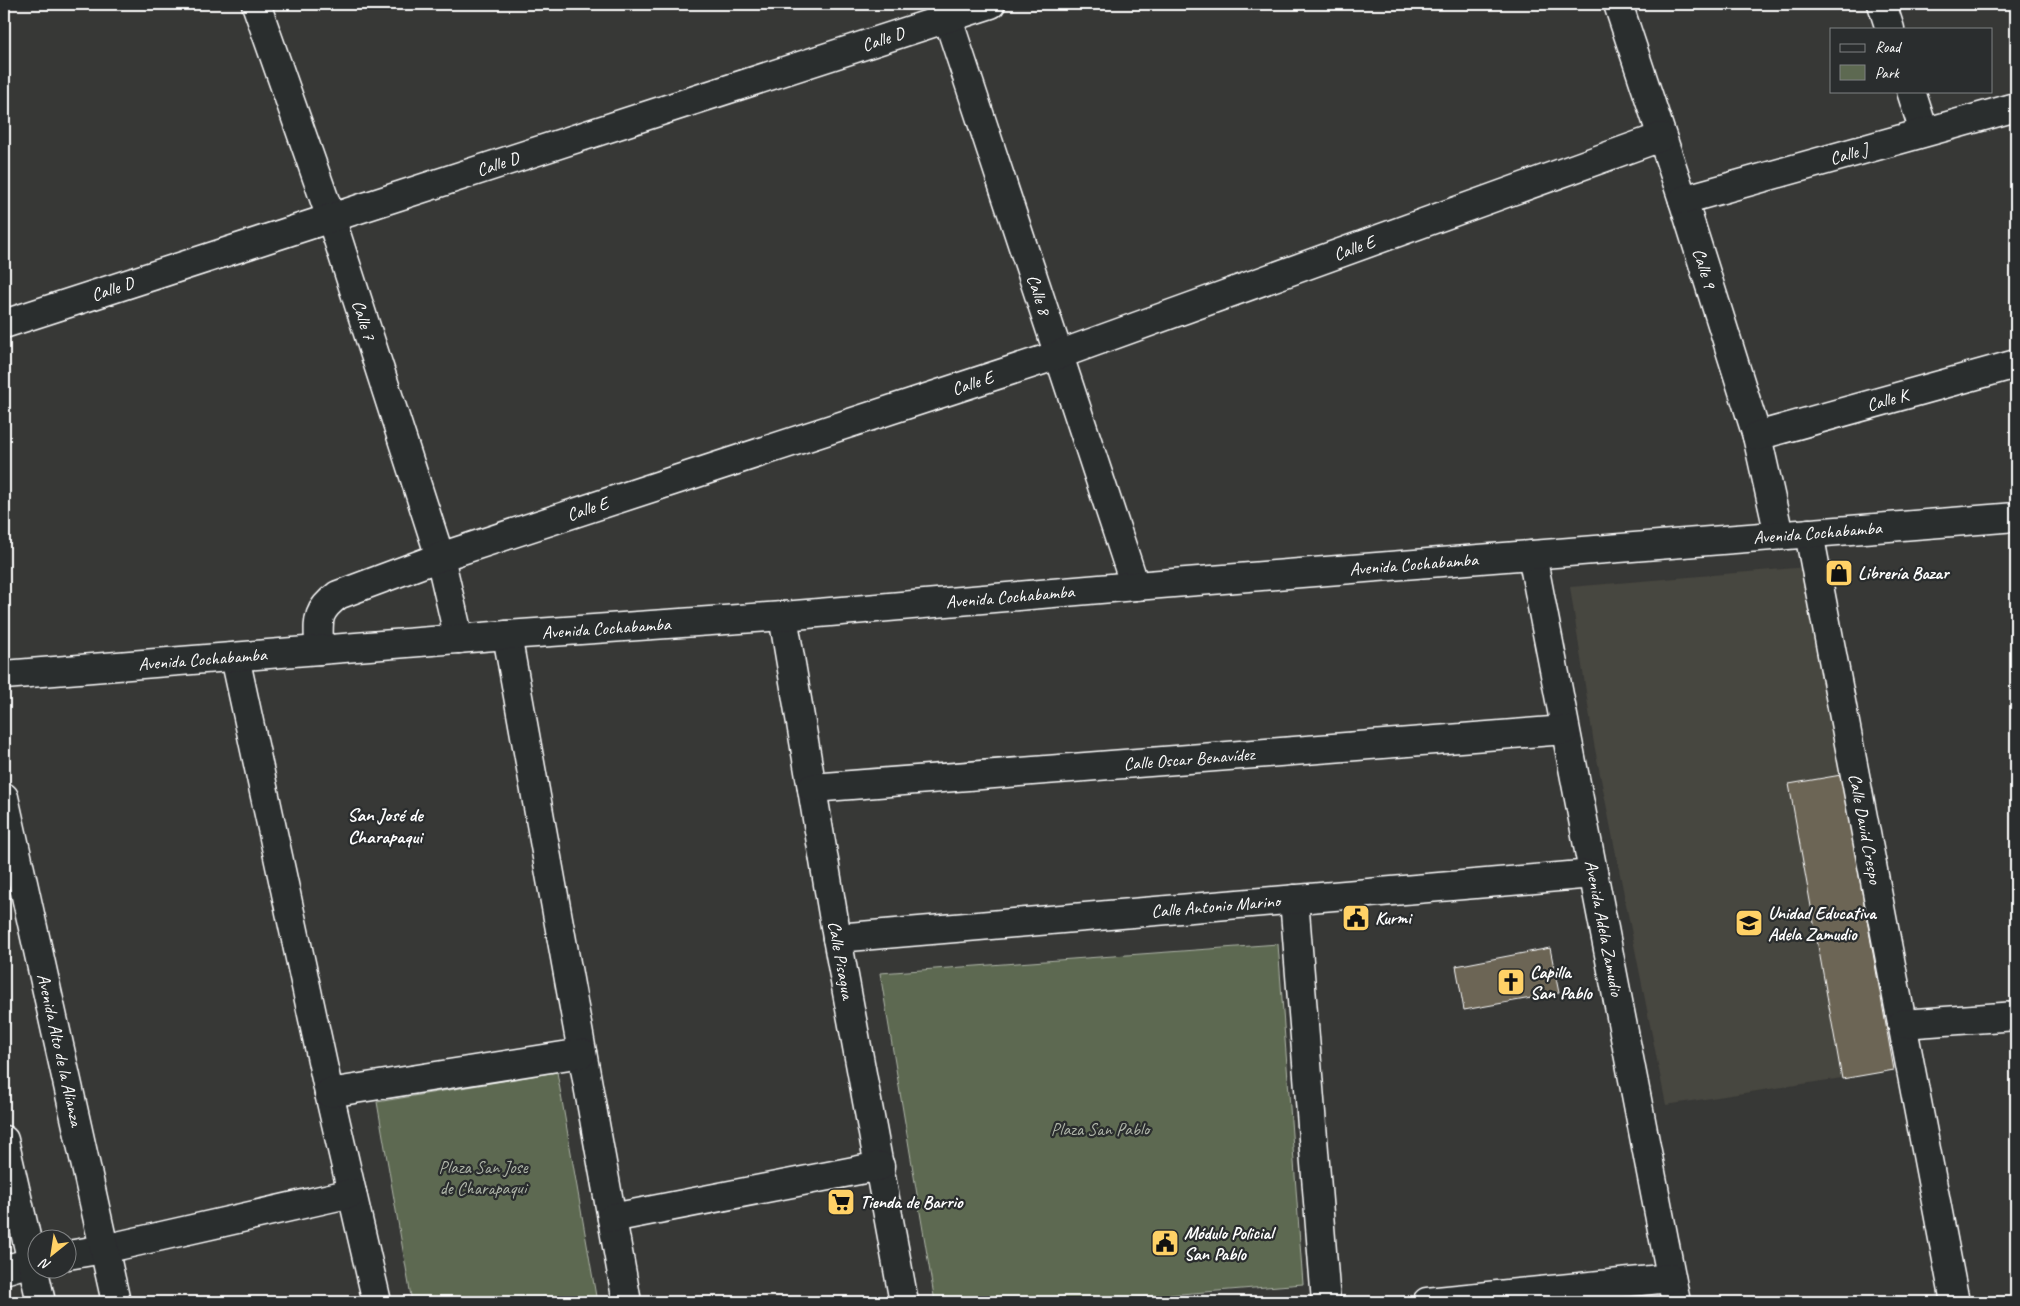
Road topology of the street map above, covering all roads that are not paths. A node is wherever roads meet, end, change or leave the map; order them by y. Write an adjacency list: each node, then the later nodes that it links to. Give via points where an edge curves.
1 (256, 4): 12 (street, Calle 7)
2 (991, 4): 5 (street, Calle D)
3 (1618, 4): 10 (street, Calle 9)
4 (1882, 4): 6 (street)
5 (946, 11): 12 (street, Calle D); 14 (street, Calle 8)
6 (1890, 28)
7 (1911, 92): 9 (street)
8 (2016, 108): 9 (street, Calle J)
9 (1924, 132): 11 (street, Calle J)
10 (1661, 136): 11 (street, Calle 9); 14 (street, Calle E)
11 (1683, 200): 16 (street, Calle 9)
12 (331, 218): 13 (street, Calle D); 21 (street, Calle 7)
13 (4, 324)
14 (1058, 355): 21 (street, Calle E); 22 (street, Calle 8)
15 (2016, 364): 16 (street, Calle K)
16 (1757, 436): 19 (street, Calle 9)
17 (2016, 516): 18 (street, Avenida Cochabamba)
18 (1809, 533): 19 (street, Avenida Cochabamba); 36 (street, Calle David Crespo)
19 (1779, 535): 20 (street, Avenida Cochabamba)
20 (1532, 555): 22 (street, Avenida Cochabamba); 29 (street, Avenida Adela Zamudio)
21 (440, 557): 25 (street, Calle 7); 26 (street, Calle E, via 338,595 325,604 318,618)
22 (1135, 586): 23 (street, Avenida Cochabamba)
23 (783, 616): 24 (street, Avenida Cochabamba); 30 (street, Calle Pisagua)
24 (507, 635): 25 (street, Avenida Cochabamba); 37 (street)
25 (459, 639): 26 (street, Avenida Cochabamba)
26 (319, 650): 27 (street, Avenida Cochabamba)
27 (235, 657): 28 (street, Avenida Cochabamba); 38 (street)
28 (4, 675)
29 (1565, 730): 30 (street, Calle Oscar Benavídez); 32 (street, Avenida Adela Zamudio)
30 (812, 788): 34 (street, Calle Pisagua)
31 (4, 797): 44 (street, Avenida Alto de la Alianza)
32 (1593, 874): 33 (street, Calle Antonio Marino); 49 (street, Avenida Adela Zamudio)
33 (1294, 899): 34 (street, Calle Antonio Marino); 55 (street)
34 (837, 938): 40 (street, Calle Pisagua)
35 (2016, 1016): 36 (street)
36 (1902, 1024): 57 (street, Calle David Crespo)
37 (582, 1053): 38 (street); 42 (street)
38 (329, 1092): 41 (street)
39 (4, 1140): 43 (street)
40 (880, 1166): 42 (street); 54 (street, Calle Pisagua)
41 (352, 1193): 44 (street); 52 (street)
42 (612, 1218): 53 (street)
43 (28, 1237)
44 (104, 1249): 45 (street); 51 (street, Avenida Alto de la Alianza)
45 (78, 1253)
46 (28, 1263): 47 (street)
47 (4, 1270)
48 (36, 1278): 50 (street)
49 (1673, 1290): 56 (street)
50 (40, 1302)
51 (116, 1302)
52 (377, 1302)
53 (627, 1302)
54 (904, 1302)
55 (1326, 1302)
56 (1427, 1302)
57 (1955, 1302)

